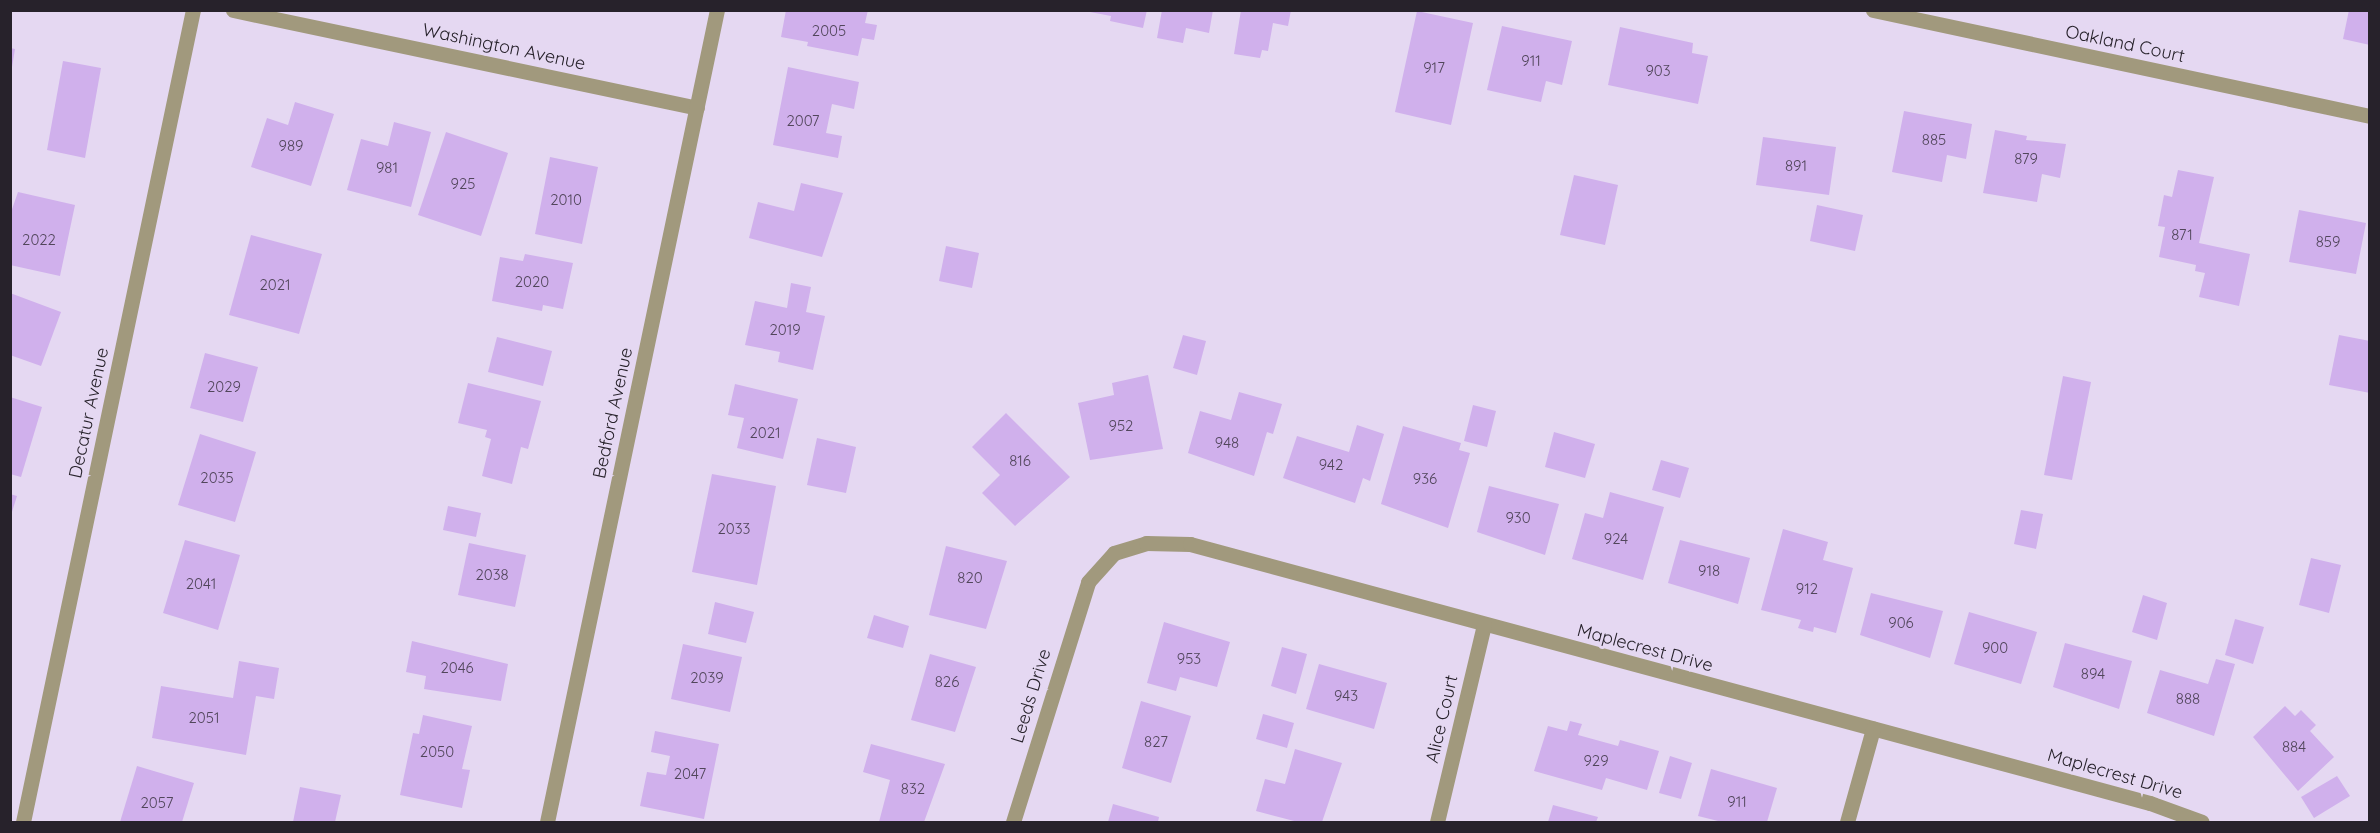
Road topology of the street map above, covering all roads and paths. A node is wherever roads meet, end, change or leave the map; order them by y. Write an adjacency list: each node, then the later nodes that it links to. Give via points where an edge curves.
1 (193, 10): 10 (street, Decatur Avenue)
2 (233, 10): 5 (street, Washington Avenue)
3 (717, 10): 5 (street, Bedford Avenue)
4 (1873, 10): 6 (street, Oakland Court)
5 (697, 108): 11 (street, Bedford Avenue)
6 (2370, 116)
7 (1088, 582): 8 (street, Maplecrest Drive, via 1114,553 1146,543 1190,544); 12 (street, Leeds Drive)
8 (1484, 625): 9 (street, Maplecrest Drive); 13 (street, Alice Court)
9 (1873, 729): 14 (street); 15 (street, Maplecrest Drive, via 2150,803)
10 (23, 822)
11 (547, 822)
12 (1013, 822)
13 (1437, 822)
14 (1847, 822)
15 (2202, 822)

